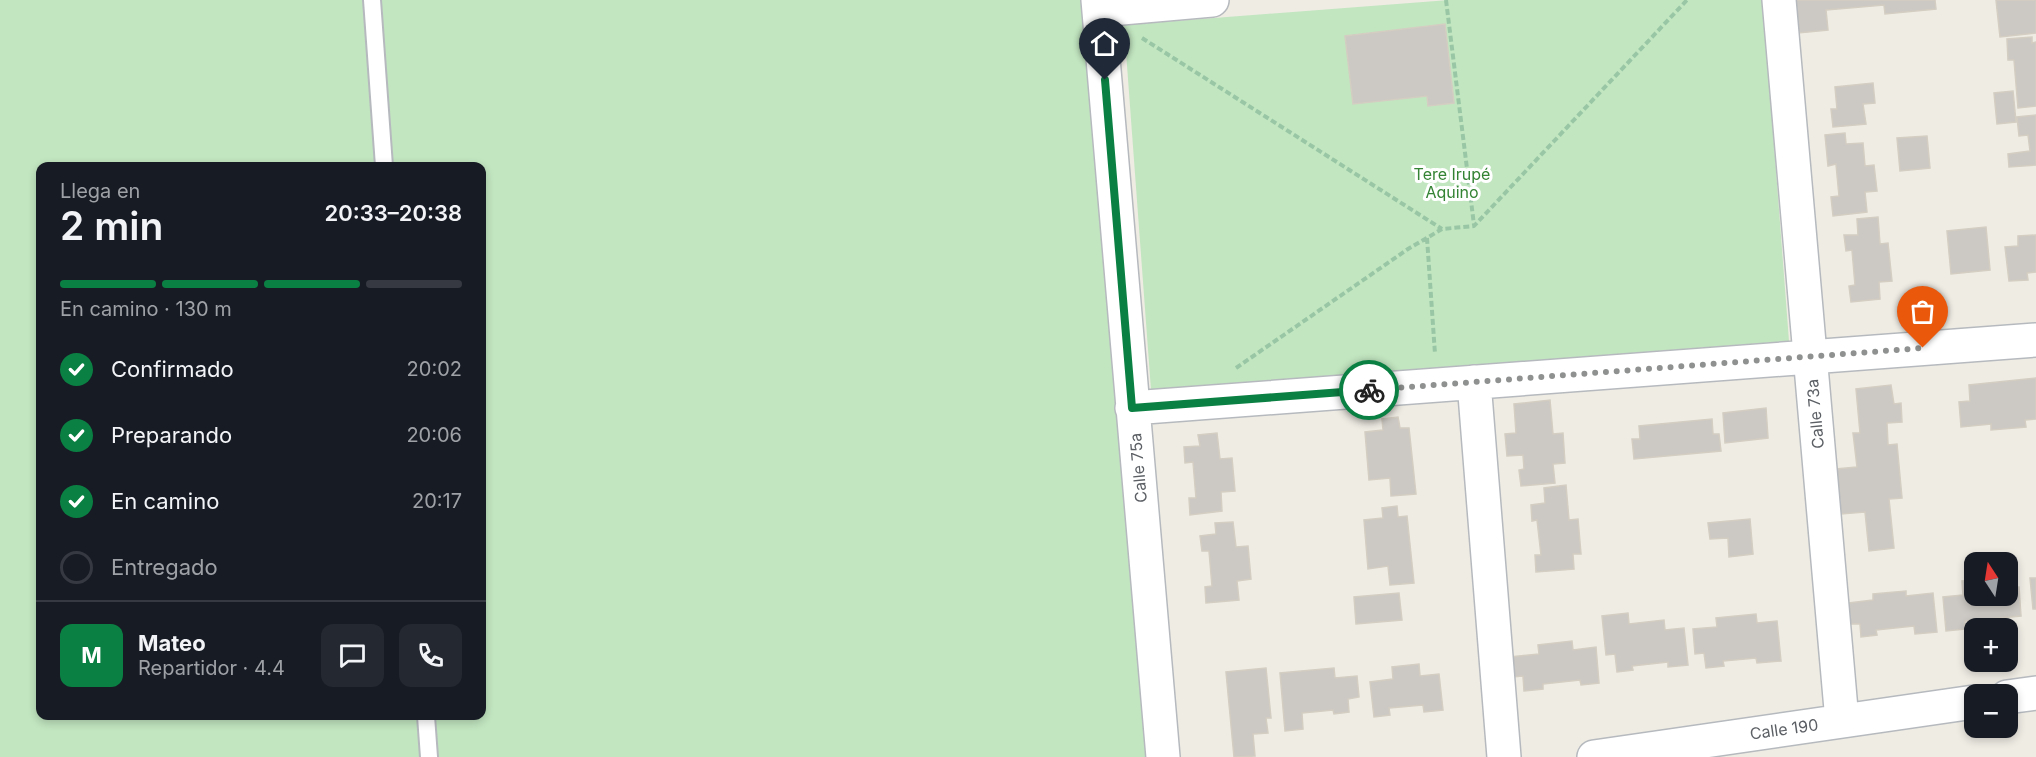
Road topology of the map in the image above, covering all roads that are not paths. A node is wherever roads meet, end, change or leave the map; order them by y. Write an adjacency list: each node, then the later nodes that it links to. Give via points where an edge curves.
1 (372, 0): 5 (lane)
2 (1212, 0): 4 (street)
3 (1779, 0): 7 (street, Calle 73a)
4 (1098, 5): 9 (street, Calle 75a)
5 (384, 162)
6 (2036, 340): 7 (street)
7 (1810, 356): 8 (street); 14 (street, Calle 73a)
8 (1474, 382): 9 (street); 17 (street)
9 (1132, 408): 16 (street, Calle 75a)
10 (2036, 693): 11 (street)
11 (2018, 695)
12 (1964, 703): 14 (street, Calle 190)
13 (426, 720): 15 (lane)
14 (1842, 721): 18 (street, Calle 190)
15 (429, 757)
16 (1163, 757)
17 (1504, 757)
18 (1594, 757)

